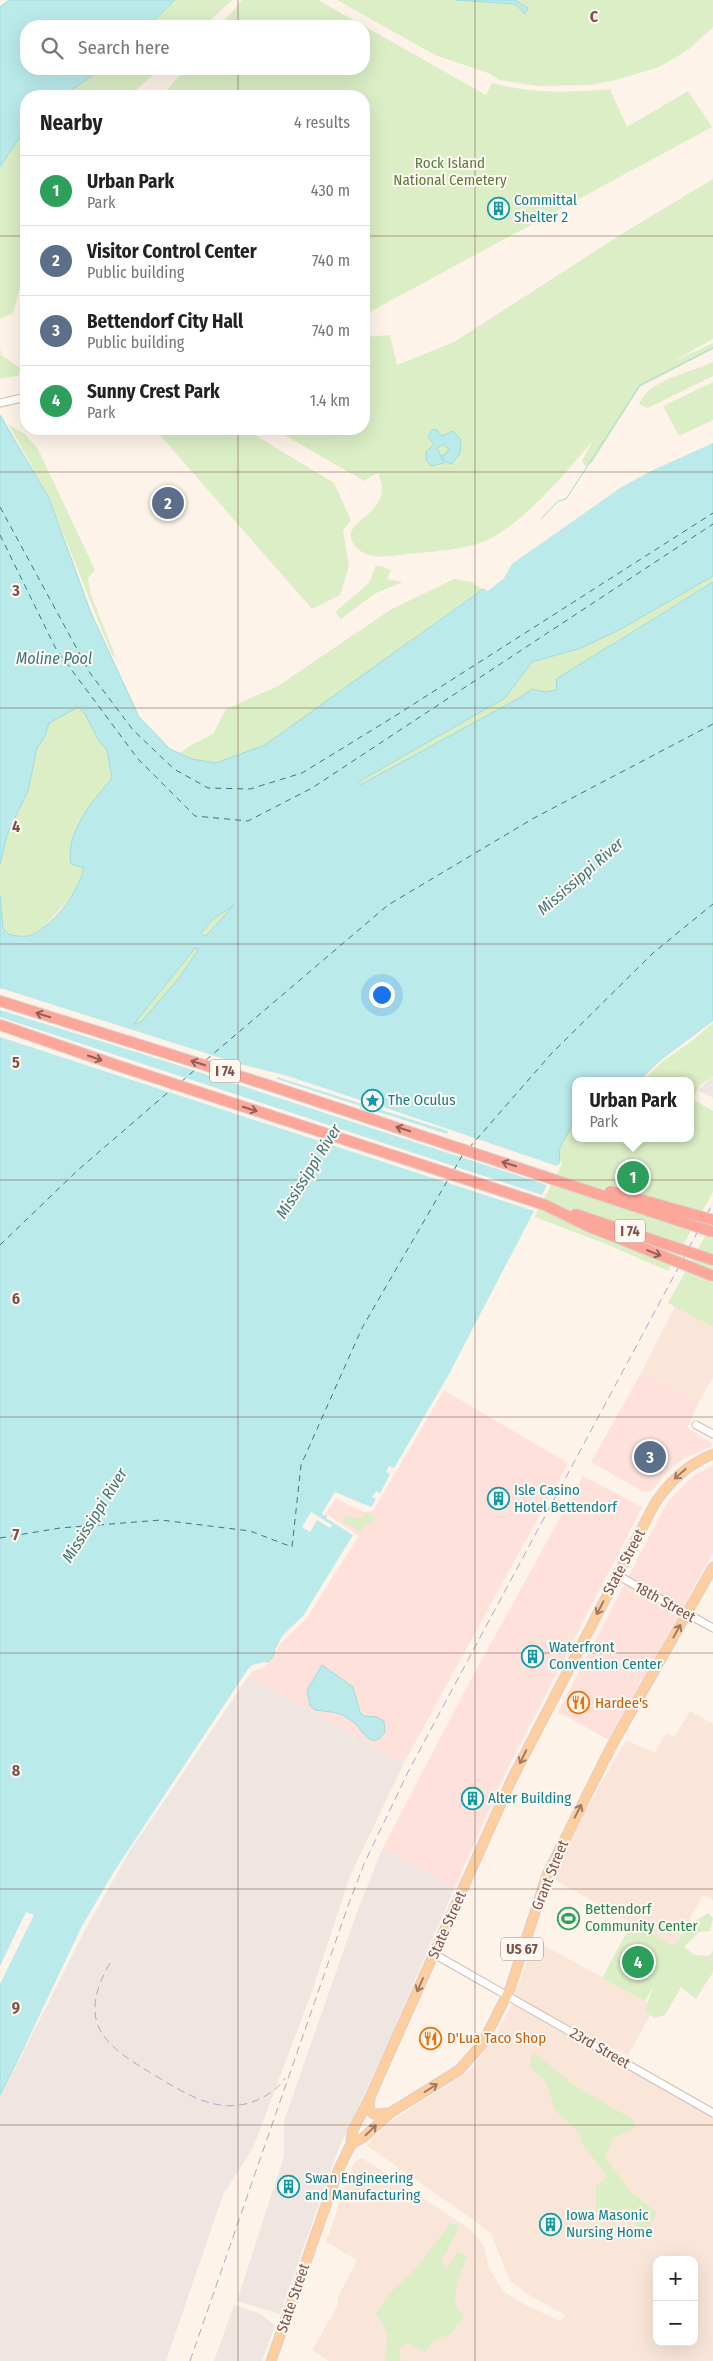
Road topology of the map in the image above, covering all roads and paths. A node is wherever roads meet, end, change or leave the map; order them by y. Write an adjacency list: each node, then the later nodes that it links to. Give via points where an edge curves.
1 (20, 399): 2 (street)
2 (0, 403)
3 (0, 1002): 5 (highway, I 74, one-way to 3, via 271,1086)
4 (0, 1027): 6 (highway, I 74, one-way to 6)
5 (556, 1180): 7 (highway, bridge, via 588,1185); 8 (highway, I 74, bridge)
6 (545, 1205): 9 (highway, I 74, bridge); 10 (highway, one-way to 10, bridge, via 590,1227)
7 (713, 1220)
8 (713, 1232)
9 (713, 1260)
10 (713, 1276)
11 (696, 1425): 12 (street)
12 (713, 1434)
13 (713, 1454): 15 (main road, State Street, one-way to 15, via 677,1476 655,1503)
14 (713, 1567): 16 (main road, Grant Street / US 67)
15 (617, 1575): 16 (street, 18th Street); 18 (main road, State Street, one-way to 18, via 511,1782)
16 (687, 1614): 17 (street, 18th Street); 19 (main road, Grant Street / US 67, one-way to 16, via 547,1875 610,1749)
17 (713, 1628)
18 (434, 1954): 19 (street, 23rd Street); 20 (main road, State Street, one-way to 20)
19 (507, 1995): 21 (main road, Grant Street / US 67, one-way to 19, via 450,2076 471,2058); 22 (street, 23rd Street)
20 (370, 2097): 21 (main road, via 371,2112 376,2116); 23 (main road, State Street, via 352,2132)
21 (390, 2113): 23 (main road, Grant Street / US 67, one-way to 21, via 364,2137)
22 (713, 2113)
23 (351, 2144): 24 (main road, State Street, via 338,2171)
24 (271, 2361)

